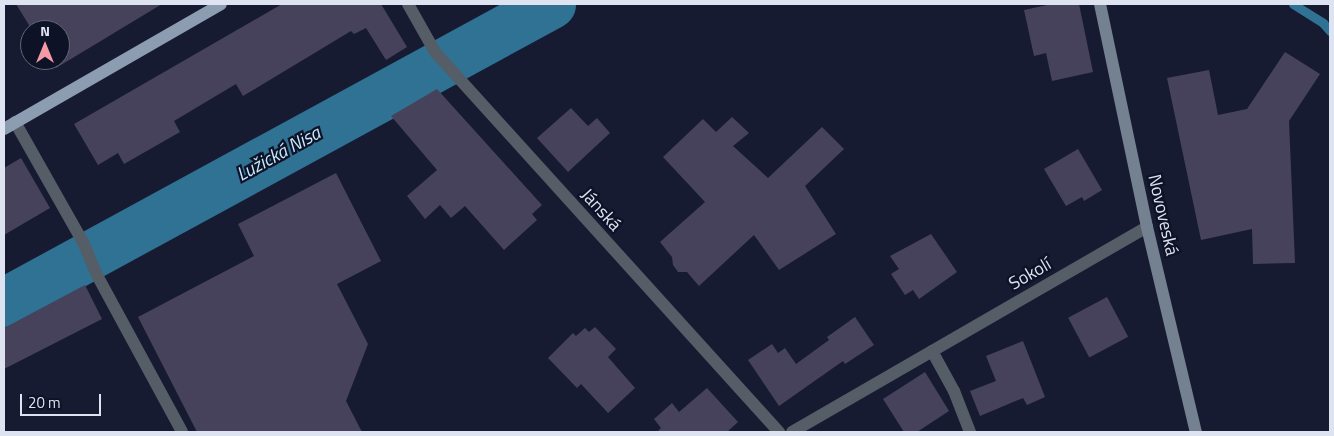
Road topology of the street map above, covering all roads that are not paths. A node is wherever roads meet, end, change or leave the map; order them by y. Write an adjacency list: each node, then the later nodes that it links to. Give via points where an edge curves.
1 (221, 4): 4 (main road)
2 (408, 4): 9 (street, Jánská, via 435,52)
3 (1100, 4): 6 (street, Novoveská)
4 (15, 122): 5 (main road); 8 (street)
5 (4, 130)
6 (1147, 226): 7 (street, Sokolí); 12 (street, Novoveská)
7 (932, 351): 10 (street, Sokolí); 11 (street, via 954,391)
8 (182, 432)
9 (778, 432)
10 (792, 432)
11 (970, 432)
12 (1196, 432)

